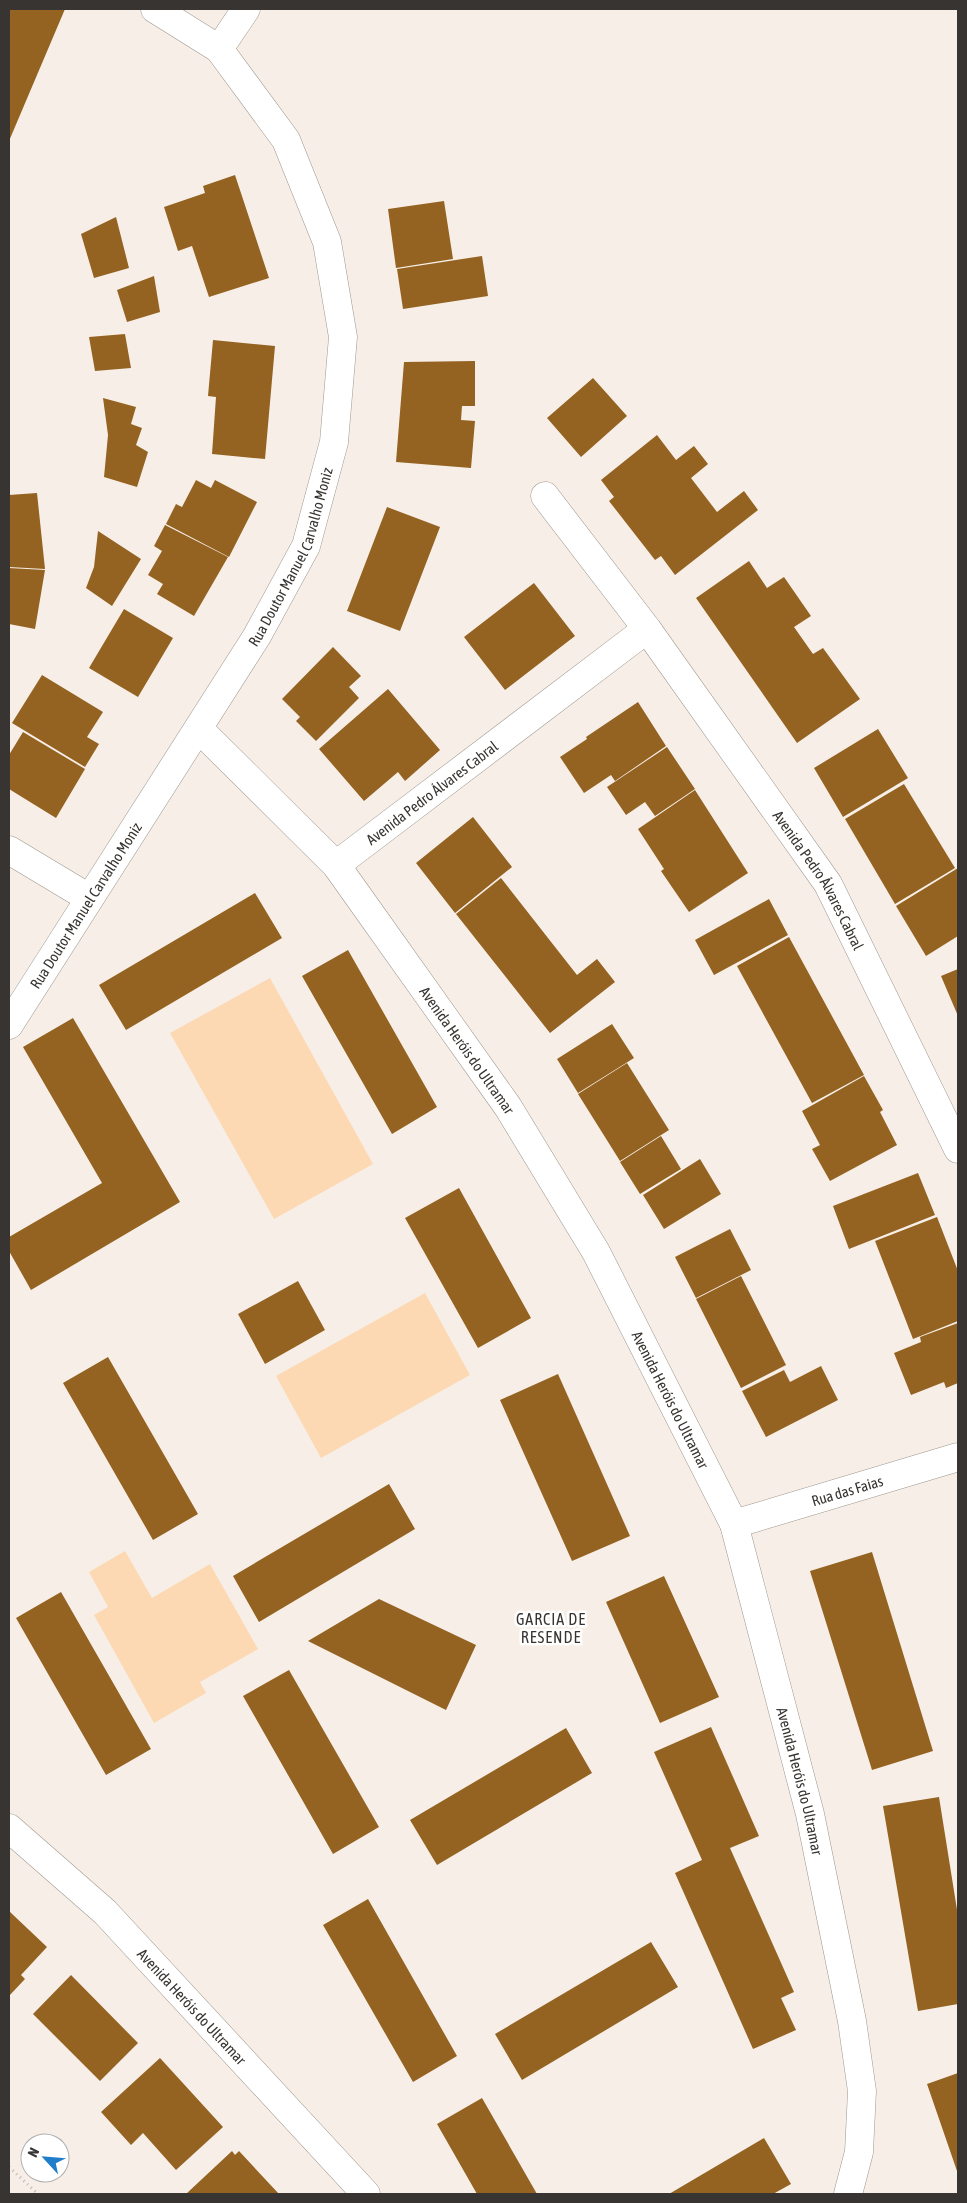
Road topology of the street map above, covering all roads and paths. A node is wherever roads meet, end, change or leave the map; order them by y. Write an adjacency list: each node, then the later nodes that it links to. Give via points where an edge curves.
1 (155, 9): 3 (street)
2 (246, 9): 3 (street)
3 (219, 49): 6 (street, Rua Doutor Manuel Carvalho Moniz, via 286,140 327,242 343,337 334,442 306,546 257,636)
4 (545, 496): 5 (street, Avenida Pedro Álvares Cabral)
5 (647, 629): 8 (street, Avenida Pedro Álvares Cabral); 11 (street, Avenida Pedro Álvares Cabral, via 828,884)
6 (199, 729): 8 (street, Avenida Heróis do Ultramar); 9 (street, Rua Doutor Manuel Carvalho Moniz)
7 (9, 850): 9 (street)
8 (336, 865): 13 (street, Avenida Heróis do Ultramar, via 508,1107 596,1252)
9 (89, 898): 10 (street, Rua Doutor Manuel Carvalho Moniz)
10 (9, 1025)
11 (958, 1149)
12 (958, 1457): 13 (street, Rua das Faias)
13 (734, 1524): 18 (street, Avenida Heróis do Ultramar, via 810,1814 852,2021 862,2091 859,2152)
14 (9, 1828): 17 (street, Avenida Heróis do Ultramar, via 104,1912)
15 (9, 2167): 16 (path)
16 (38, 2194)
17 (366, 2194)
18 (848, 2194)

